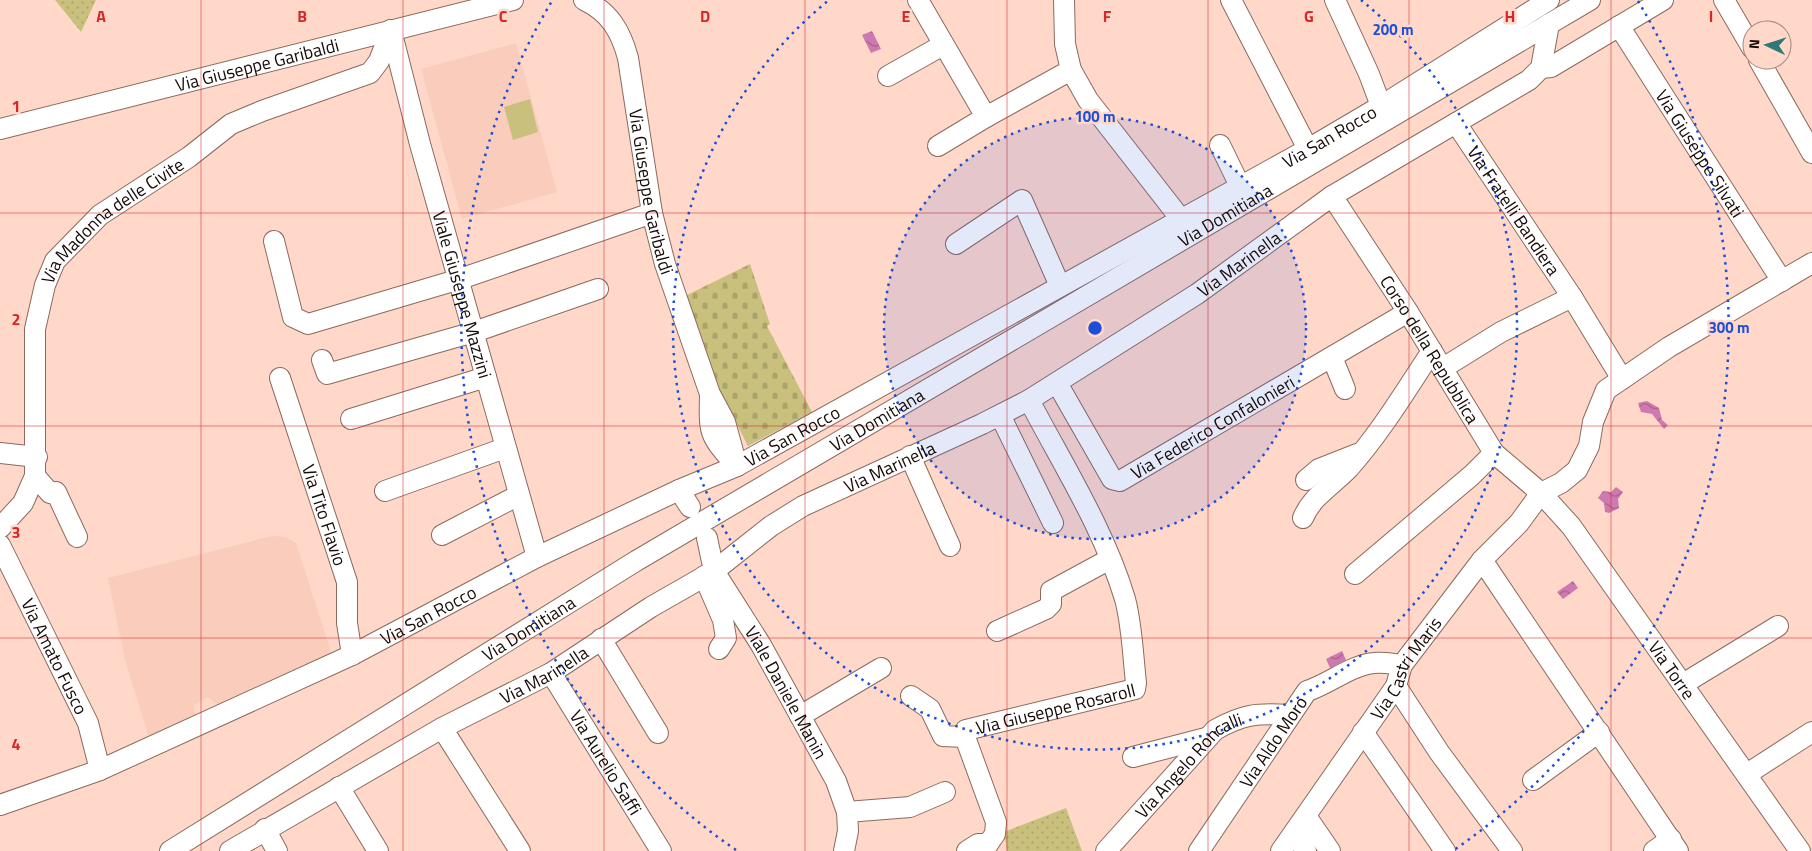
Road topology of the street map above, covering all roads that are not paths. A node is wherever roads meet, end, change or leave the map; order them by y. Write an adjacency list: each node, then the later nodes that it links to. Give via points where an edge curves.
1 (513, 0): 13 (street, Via Giuseppe Garibaldi)
2 (918, 0): 16 (street)
3 (1064, 0): 18 (street)
4 (1231, 0): 27 (street)
5 (1335, 0): 21 (street)
6 (1549, 0): 21 (street, Via San Rocco)
7 (1590, 0): 11 (street, Via Domitiana)
8 (1663, 0): 12 (street, Via Marinella)
9 (1724, 0): 14 (street)
10 (591, 1): 31 (street, Via Giuseppe Garibaldi, via 617,27 628,58)
11 (1549, 24): 15 (street, Via Domitiana); 17 (street)
12 (1619, 26): 17 (street, Via Marinella, via 1551,67); 37 (street, Via Giuseppe Silvati)
13 (391, 30): 24 (street, Via Giuseppe Garibaldi); 36 (street, Viale Giuseppe Mazzini); 63 (street, Via Madonna delle Civite, via 379,61 370,73 232,124 189,157 100,215 55,261 45,285 35,329)
14 (1742, 31)
15 (1530, 36): 17 (street); 118 (street, Via Domitiana, via 636,561)
16 (943, 44): 20 (street); 22 (street)
17 (1541, 68): 23 (street, Via Marinella, via 1529,80)
18 (1071, 70): 22 (street); 32 (street, via 1088,100)
19 (1765, 70): 28 (street)
20 (888, 76)
21 (1381, 106): 27 (street, Via San Rocco)
22 (986, 117): 26 (street)
23 (1456, 123): 30 (street, Via Marinella); 40 (street, Via Fratelli Bandiera)
24 (0, 129)
25 (1220, 145): 29 (street)
26 (938, 146)
27 (1308, 149): 29 (street, Via San Rocco)
28 (1812, 153)
29 (1240, 186): 32 (street, Via San Rocco)
30 (1332, 196): 41 (street, Corso della Repubblica); 50 (street, Via Marinella, via 1197,294)
31 (652, 213): 36 (street); 52 (street, Via Giuseppe Garibaldi, via 665,264)
32 (1180, 218): 38 (street, Via San Rocco)
33 (274, 241): 36 (street, via 293,317 308,324)
34 (956, 244): 38 (street, via 1022,200)
35 (1812, 264): 37 (street)
36 (460, 279): 42 (street, Viale Giuseppe Mazzini)
37 (1782, 281): 49 (street, via 1669,347)
38 (1060, 286): 62 (street, Via San Rocco)
39 (598, 289): 42 (street)
40 (1572, 297): 46 (street, via 1500,332); 49 (street, Via Fratelli Bandiera)
41 (1408, 312): 43 (street, Corso della Repubblica); 44 (street, Via Federico Confalonieri)
42 (474, 332): 45 (street, via 327,374); 47 (street, Viale Giuseppe Mazzini)
43 (1432, 351): 46 (street, Corso della Repubblica); 58 (street)
44 (1332, 356): 50 (street, Via Federico Confalonieri, via 1118,481 1112,479); 51 (street)
45 (322, 360)
46 (1443, 368): 59 (street, Corso della Repubblica)
47 (486, 377): 55 (street); 57 (street, Viale Giuseppe Mazzini)
48 (280, 378): 88 (street, Via Tito Flavio, via 347,582 347,623)
49 (1622, 379): 68 (street, via 1606,390 1593,422 1589,446 1577,470)
50 (1056, 383): 53 (street, Via Marinella)
51 (1345, 389)
52 (710, 394): 56 (street, Via Giuseppe Garibaldi, via 709,426); 62 (street, Via Giuseppe Garibaldi, via 725,422)
53 (1029, 400): 54 (street, Via Marinella); 80 (street, Via Giuseppe Rosaroll, via 1088,510)
54 (1000, 415): 61 (street, Via Marinella); 72 (street)
55 (351, 419)
56 (714, 440): 62 (street); 64 (street, Via Giuseppe Garibaldi, via 715,455)
57 (505, 448): 67 (street); 69 (street, Viale Giuseppe Mazzini)
58 (1361, 452): 65 (street, via 1319,470); 71 (street, via 1348,469 1308,505)
59 (1494, 452): 68 (street, Corso della Repubblica); 83 (street, via 1472,475)
60 (0, 453): 63 (street)
61 (910, 456): 78 (street); 82 (street, Via Marinella, via 803,506 771,526)
62 (737, 466): 64 (street, Via San Rocco)
63 (36, 467): 73 (street, Via Madonna delle Civite, via 24,503); 75 (street, via 50,492 56,492)
64 (708, 478): 66 (street, Via San Rocco)
65 (1306, 480)
66 (679, 490): 70 (street); 79 (street, Via San Rocco)
67 (385, 491)
68 (1541, 493): 81 (street, Via Castri Maris, via 1519,523); 92 (street, Via Torre, via 1571,526)
69 (519, 495): 74 (street); 79 (street, Viale Giuseppe Mazzini)
70 (690, 507)
71 (1303, 518)
72 (1053, 523)
73 (0, 528)
74 (442, 534)
75 (76, 537)
76 (707, 538): 82 (street, Viale Daniele Manin)
77 (0, 546): 105 (street, Via Amato Fusco, via 88,723)
78 (950, 546)
79 (537, 557): 88 (street, Via San Rocco)
80 (1110, 559): 85 (street, via 1051,591 1051,604 1046,609); 102 (street, Via Giuseppe Rosaroll, via 1125,601 1135,689 969,728)
81 (1482, 560): 89 (street, Via Castri Maris); 99 (street)
82 (709, 574): 86 (street, Via Marinella); 87 (street, via 724,620 726,638); 96 (street, Viale Daniele Manin, via 760,645)
83 (1355, 574)
84 (1778, 626): 92 (street)
85 (997, 631)
86 (601, 639): 91 (street, Via Marinella); 101 (street)
87 (719, 649)
88 (352, 655): 105 (street, Via San Rocco)
89 (1402, 665): 93 (street, Via Castri Maris); 95 (street, Via Aldo Moro, via 1367,664 1307,691)
90 (881, 668): 96 (street)
91 (551, 673): 97 (street, Via Marinella); 123 (street, Via Aurelio Saffi)
92 (1683, 684): 106 (street, Via Torre)
93 (1396, 686): 98 (street, Via Castri Maris); 132 (street, via 1439,752)
94 (911, 696): 102 (street, via 930,709 943,736)
95 (1289, 715): 103 (street, Via Angelo Roncalli, via 1259,713 1235,718); 127 (street, Via Aldo Moro)
96 (800, 716): 111 (street, Viale Daniele Manin, via 836,781)
97 (442, 728): 108 (street, Via Marinella); 122 (street)
98 (1363, 732): 112 (street, Via Castri Maris); 131 (street)
99 (1599, 732): 107 (street); 115 (street)
100 (1812, 732): 106 (street)
101 (658, 733)
102 (965, 736): 117 (street, Via Giuseppe Rosaroll, via 996,822)
103 (1206, 738): 104 (street); 126 (street, Via Angelo Roncalli)
104 (1133, 757)
105 (100, 770): 110 (street, Via San Rocco)
106 (1746, 774): 134 (street, Via Torre)
107 (1533, 780)
108 (339, 788): 113 (street, Via Marinella); 121 (street)
109 (945, 792): 111 (street, via 910,807)
110 (0, 805)
111 (847, 812): 124 (street, Viale Daniele Manin)
112 (1306, 816): 114 (street, Via Castri Maris); 130 (street)
113 (265, 829): 119 (street, Via Marinella); 120 (street)
114 (1295, 833): 128 (street, Via Castri Maris); 129 (street)
115 (1674, 845): 133 (street)
116 (1812, 846): 135 (street)
117 (990, 848): 125 (street, via 978,844)
118 (170, 851)
119 (230, 851)
120 (277, 851)
121 (378, 851)
122 (520, 851)
123 (661, 851)
124 (844, 851)
125 (967, 851)
126 (1106, 851)
127 (1199, 851)
128 (1281, 851)
129 (1306, 851)
130 (1330, 851)
131 (1444, 851)
132 (1512, 851)
133 (1654, 851)
134 (1800, 851)
135 (1806, 851)

